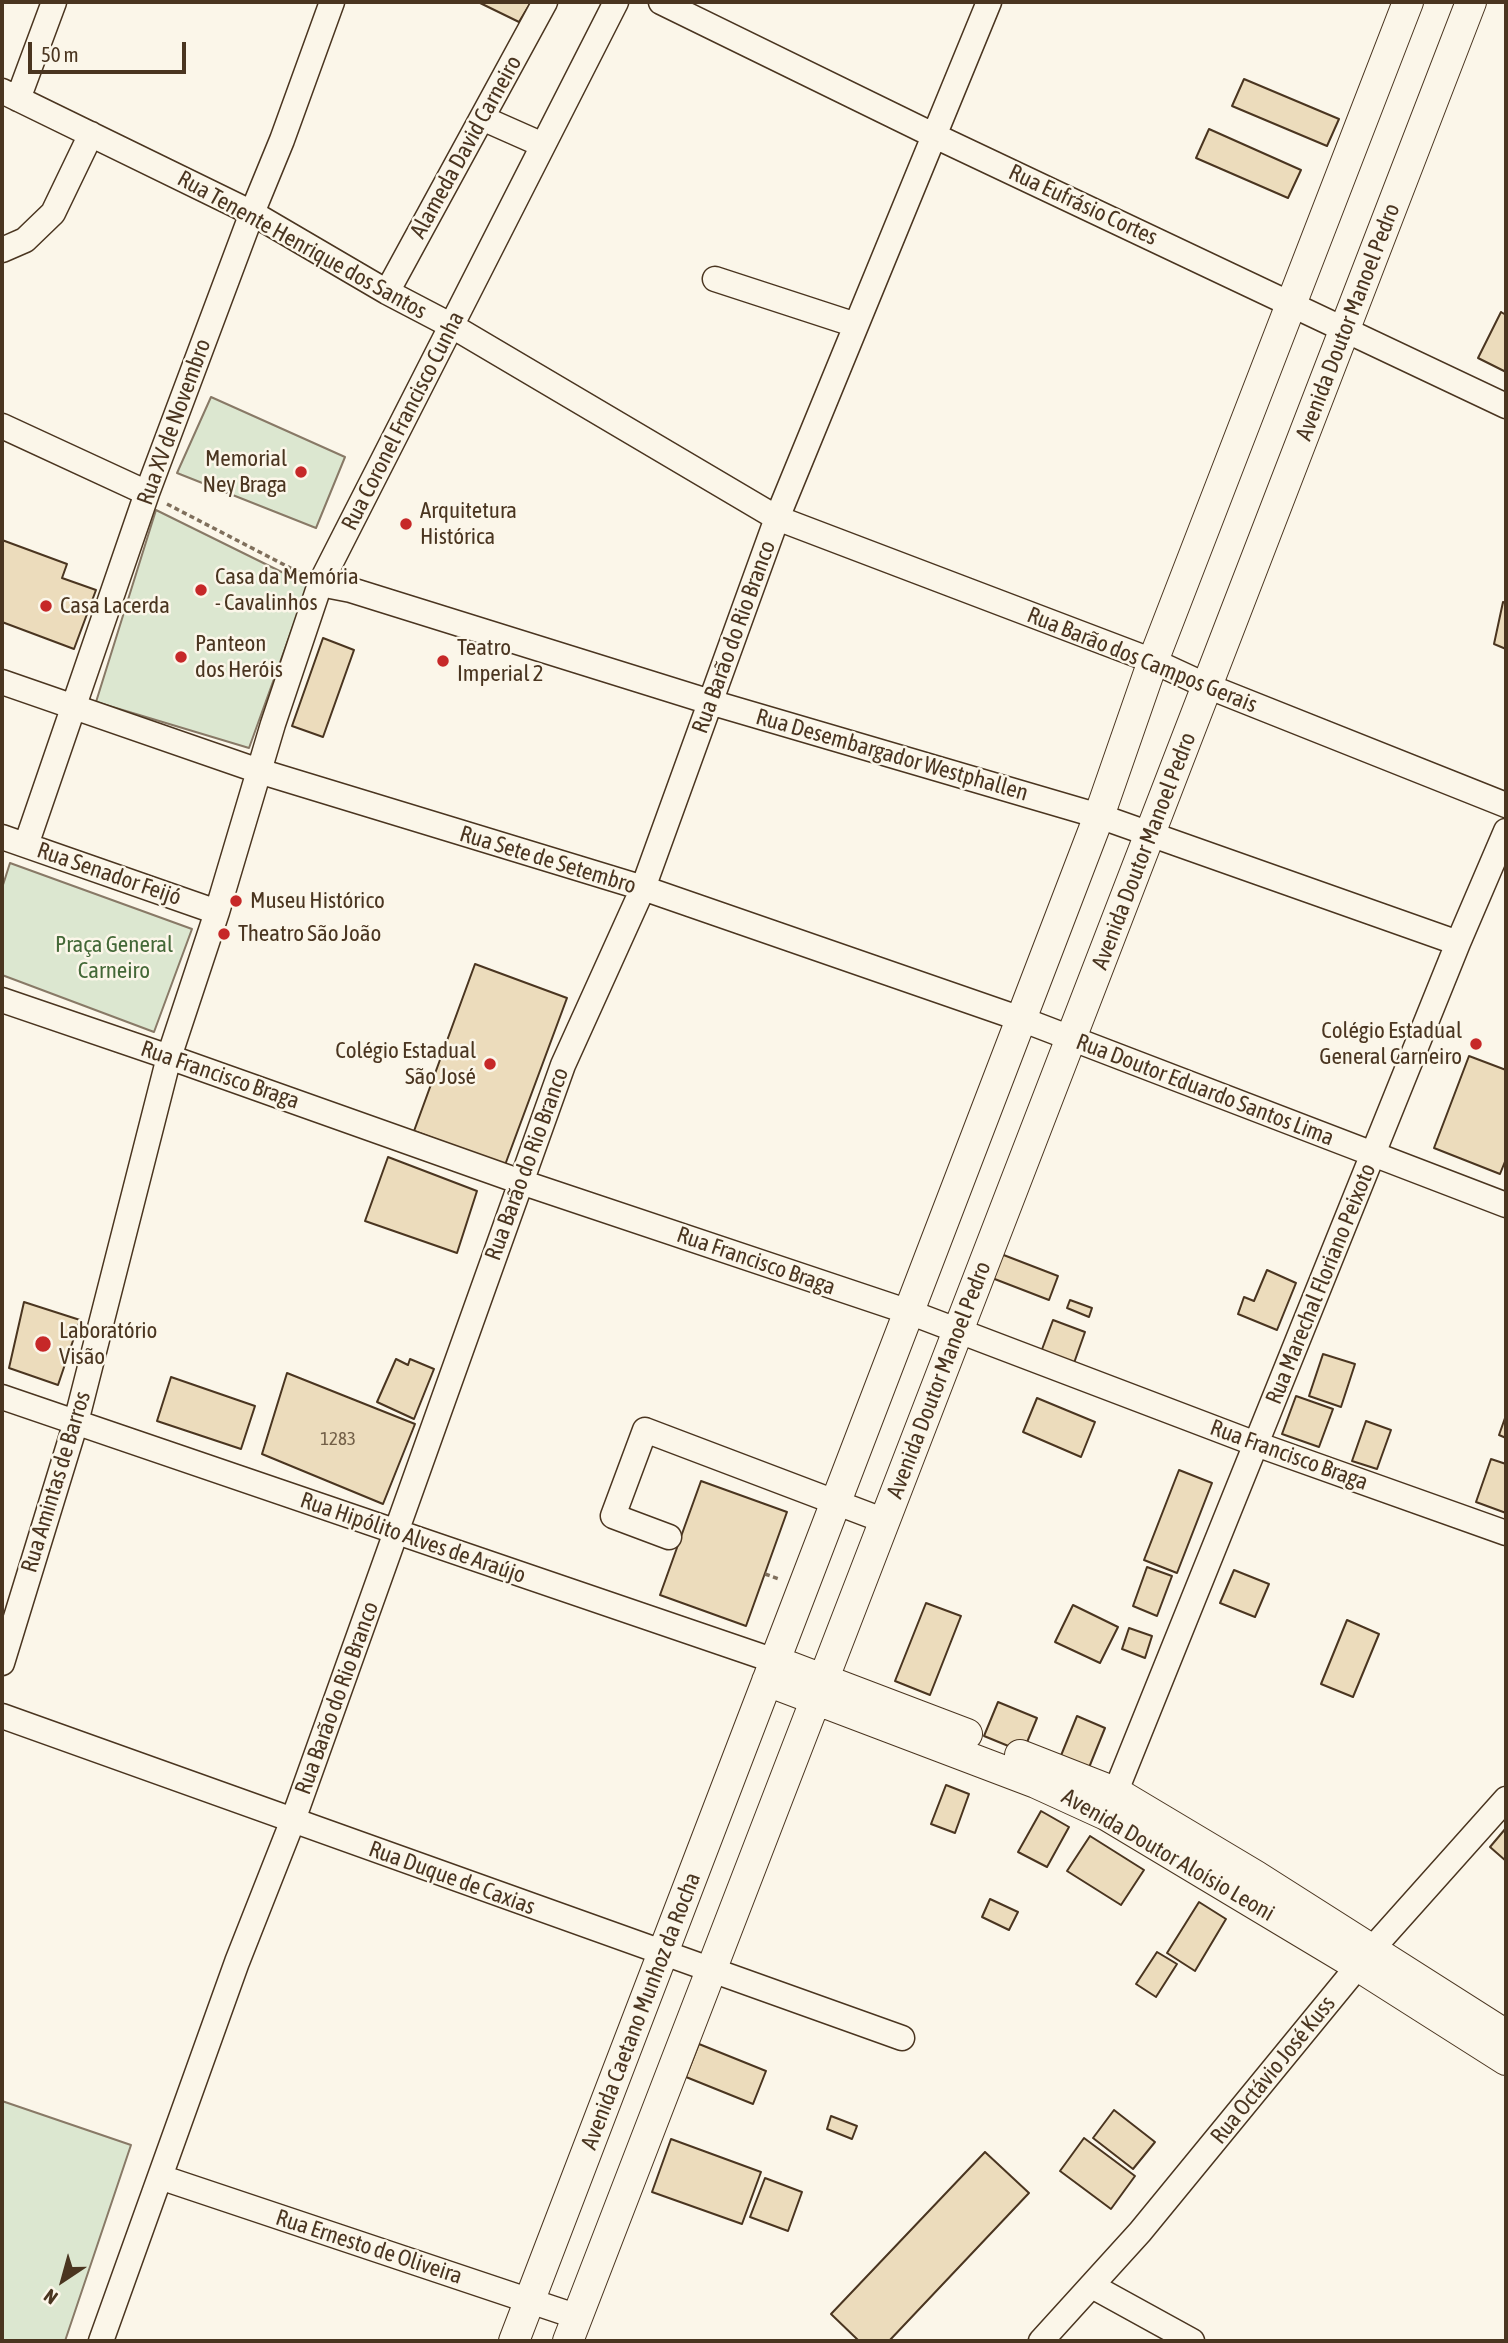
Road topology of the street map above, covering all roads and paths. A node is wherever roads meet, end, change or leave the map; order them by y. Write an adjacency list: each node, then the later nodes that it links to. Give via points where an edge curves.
1 (54, 2): 9 (street)
2 (332, 2): 14 (street, Rua XV de Novembro)
3 (545, 2): 10 (street, Alameda David Carneiro)
4 (616, 2): 13 (street, Rua Coronel Francisco Cunha)
5 (661, 2): 12 (street, Rua Eufrásio Cortes)
6 (989, 2): 12 (street, Rua Barão do Rio Branco)
7 (1408, 2): 18 (main road)
8 (1471, 2): 21 (main road, Avenida Doutor Manoel Pedro)
9 (10, 95): 11 (street, Rua Tenente Henrique dos Santos)
10 (482, 118): 13 (street); 17 (street, Alameda David Carneiro)
11 (91, 134): 14 (street, Rua Tenente Henrique dos Santos); 15 (street, via 53,213 25,240)
12 (933, 135): 18 (street, Rua Eufrásio Cortes); 19 (street, Rua Barão do Rio Branco)
13 (543, 145): 20 (street, Rua Coronel Francisco Cunha)
14 (252, 213): 17 (street, Rua Tenente Henrique dos Santos); 24 (street, Rua XV de Novembro)
15 (2, 250)
16 (715, 279): 19 (street)
17 (387, 292): 20 (street, Rua Tenente Henrique dos Santos)
18 (1292, 303): 21 (street, Rua Eufrásio Cortes); 27 (main road)
19 (856, 325): 25 (street, Rua Barão do Rio Branco)
20 (452, 326): 25 (street, Rua Tenente Henrique dos Santos); 26 (street, Rua Coronel Francisco Cunha)
21 (1345, 328): 22 (street, Rua Eufrásio Cortes); 29 (main road, Avenida Doutor Manoel Pedro)
22 (1506, 406)
23 (2, 426): 24 (street)
24 (147, 493): 26 (path); 31 (street, Rua XV de Novembro)
25 (777, 518): 27 (street, Rua Barão dos Campos Gerais); 30 (street, Rua Barão do Rio Branco)
26 (320, 584): 30 (street, Rua Desembargador Westphallen); 32 (street, Rua Coronel Francisco Cunha)
27 (1153, 661): 29 (street, Rua Barão dos Campos Gerais); 34 (main road)
28 (2, 682): 31 (street, Rua Sete de Setembro)
29 (1207, 686): 33 (street, Rua Barão dos Campos Gerais); 36 (main road, Avenida Doutor Manoel Pedro)
30 (710, 702): 34 (street, Rua Desembargador Westphallen); 39 (street, Rua Barão do Rio Branco)
31 (73, 707): 32 (street, Rua Sete de Setembro); 38 (street, Rua XV de Novembro)
32 (259, 771): 39 (street, Rua Sete de Setembro); 40 (street, Rua Coronel Francisco Cunha)
33 (1506, 805)
34 (1099, 816): 36 (street, Rua Desembargador Westphallen); 43 (main road)
35 (1506, 831): 41 (street, Rua Marechal Floriano Peixoto)
36 (1150, 833): 41 (street, Rua Desembargador Westphallen); 44 (main road, Avenida Doutor Manoel Pedro)
37 (2, 837): 38 (street, Rua Senador Feijó)
38 (26, 845): 40 (street, Rua Senador Feijó)
39 (643, 888): 43 (street, Rua Sete de Setembro); 47 (street, Rua Barão do Rio Branco, via 563,1065)
40 (217, 912): 45 (street, Rua Coronel Francisco Cunha)
41 (1458, 943): 46 (street, Rua Marechal Floriano Peixoto)
42 (2, 1000): 45 (street, Rua Francisco Braga)
43 (1021, 1019): 44 (street, Rua Doutor Eduardo Santos Lima); 49 (main road)
44 (1071, 1039): 46 (street, Rua Doutor Eduardo Santos Lima); 50 (main road, Avenida Doutor Manoel Pedro)
45 (169, 1057): 47 (street, Rua Francisco Braga); 52 (street, Rua Amintas de Barros)
46 (1373, 1154): 48 (street, Rua Doutor Eduardo Santos Lima); 53 (street, Rua Marechal Floriano Peixoto)
47 (521, 1182): 49 (street, Rua Francisco Braga); 56 (street, Rua Barão do Rio Branco)
48 (1506, 1205)
49 (909, 1312): 50 (street, Rua Francisco Braga); 54 (main road)
50 (958, 1331): 53 (street, Rua Francisco Braga); 55 (main road, Avenida Doutor Manoel Pedro)
51 (2, 1396): 52 (street, Rua Hipólito Alves de Araújo)
52 (76, 1422): 56 (street, Rua Hipólito Alves de Araújo); 59 (street, Rua Amintas de Barros)
53 (1256, 1444): 57 (street, Rua Francisco Braga); 64 (street, Rua Marechal Floriano Peixoto)
54 (836, 1502): 55 (street); 58 (street, via 645,1430 613,1516); 60 (main road)
55 (885, 1521): 61 (main road, Avenida Doutor Manoel Pedro)
56 (396, 1532): 60 (street, Rua Hipólito Alves de Araújo); 65 (street, Rua Barão do Rio Branco)
57 (1506, 1533)
58 (669, 1537)
59 (2, 1662)
60 (771, 1671): 61 (main road, Avenida Doutor Aloísio Leoni); 66 (main road, Avenida Caetano Munhoz da Rocha)
61 (820, 1689): 64 (main road, Avenida Doutor Aloísio Leoni, via 1024,1778); 68 (main road)
62 (2, 1716): 65 (street, Rua Duque de Caxias)
63 (1506, 1799): 67 (street, Rua Octávio José Kuss)
64 (1111, 1804): 67 (main road, Avenida Doutor Aloísio Leoni, via 1256,1875)
65 (293, 1820): 66 (street, Rua Duque de Caxias); 72 (street, Rua Barão do Rio Branco)
66 (663, 1954): 68 (street, Rua Duque de Caxias); 74 (main road, Avenida Caetano Munhoz da Rocha)
67 (1365, 1958): 69 (main road, Avenida Doutor Aloísio Leoni); 71 (main road, Avenida Doutor Aloísio Leoni); 73 (street, Rua Octávio José Kuss)
68 (712, 1970): 70 (street, Rua Duque de Caxias); 75 (main road)
69 (1506, 2035)
70 (902, 2038)
71 (1506, 2060)
72 (160, 2177): 74 (street, Rua Ernesto de Oliveira); 76 (street, Rua Barão do Rio Branco)
73 (1092, 2286): 78 (street, Rua Octávio José Kuss); 79 (street)
74 (530, 2300): 75 (street, Rua Ernesto de Oliveira); 77 (main road, Avenida Caetano Munhoz da Rocha)
75 (573, 2329)
76 (101, 2341)
77 (514, 2341)
78 (1041, 2341)
79 (1192, 2341)

